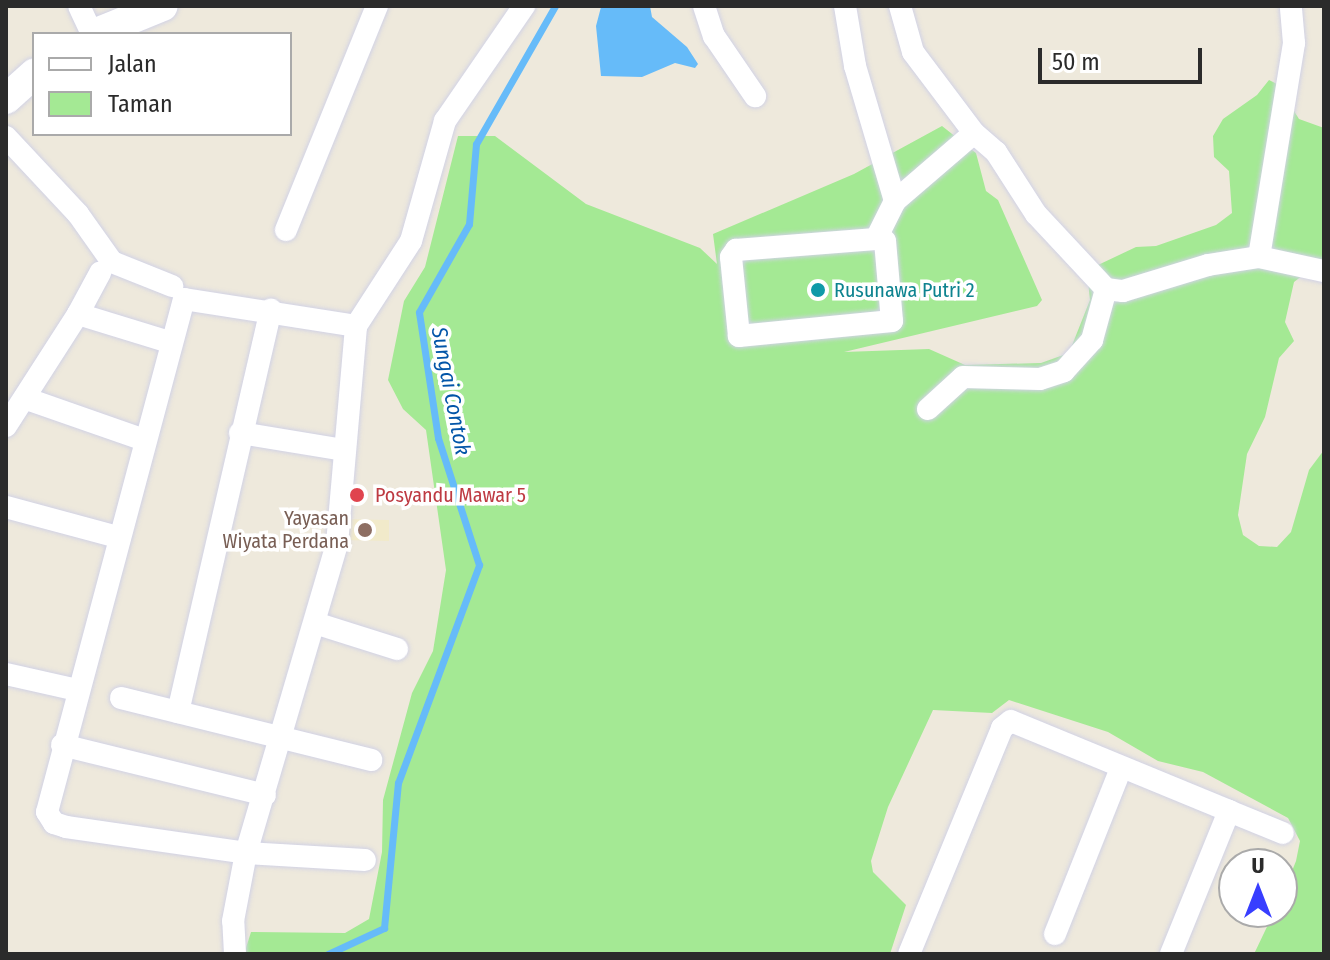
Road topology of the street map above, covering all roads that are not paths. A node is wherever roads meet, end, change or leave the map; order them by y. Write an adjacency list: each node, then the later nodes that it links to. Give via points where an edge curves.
1 (79, 6): 9 (street)
2 (163, 6): 10 (main road)
3 (377, 6): 17 (street)
4 (524, 6): 26 (street, via 445,121 411,241)
5 (704, 6): 12 (street, via 714,36)
6 (845, 6): 16 (street, via 855,66)
7 (900, 6): 14 (street, via 913,52)
8 (1291, 6): 19 (street, via 1293,56)
9 (92, 32)
10 (98, 32)
11 (32, 76): 13 (main road)
12 (755, 96)
13 (6, 99)
14 (974, 133): 16 (street); 23 (street, via 996,152 1036,214)
15 (6, 137): 22 (street, via 78,214 112,262)
16 (895, 201): 18 (street)
17 (286, 230)
18 (876, 239): 18 (street, via 732,253 739,336 892,321 885,244)
19 (1259, 257): 20 (street); 23 (street, via 1208,265 1123,291)
20 (1324, 271)
21 (100, 273): 25 (street)
22 (172, 286)
23 (1106, 289): 29 (street, via 1092,340 1064,371 1040,379 963,377)
24 (271, 310): 26 (street); 27 (street, via 189,296 181,306); 31 (street)
25 (78, 314): 27 (street); 28 (street)
26 (356, 326): 33 (street)
27 (172, 343): 32 (street)
28 (27, 399): 30 (street); 32 (street)
29 (928, 409)
30 (6, 426)
31 (240, 433): 33 (street); 41 (street)
32 (144, 440): 35 (street)
33 (344, 450): 36 (street, via 337,544)
34 (6, 508): 35 (street)
35 (118, 537): 39 (street)
36 (315, 623): 37 (street); 42 (street)
37 (397, 649)
38 (6, 674): 39 (street)
39 (77, 690): 43 (street)
40 (121, 698): 41 (street)
41 (178, 712): 42 (street)
42 (282, 740): 44 (street); 46 (street)
43 (62, 745): 46 (street); 49 (street, via 48,803 54,823)
44 (371, 760)
45 (1121, 768): 47 (street); 51 (street); 53 (street, via 1019,722 1002,728)
46 (265, 795): 49 (street)
47 (1229, 811): 48 (street); 54 (street)
48 (1283, 833)
49 (246, 853): 50 (street); 52 (street, via 233,921)
50 (365, 860)
51 (1055, 934)
52 (235, 954)
53 (909, 954)
54 (1171, 954)

